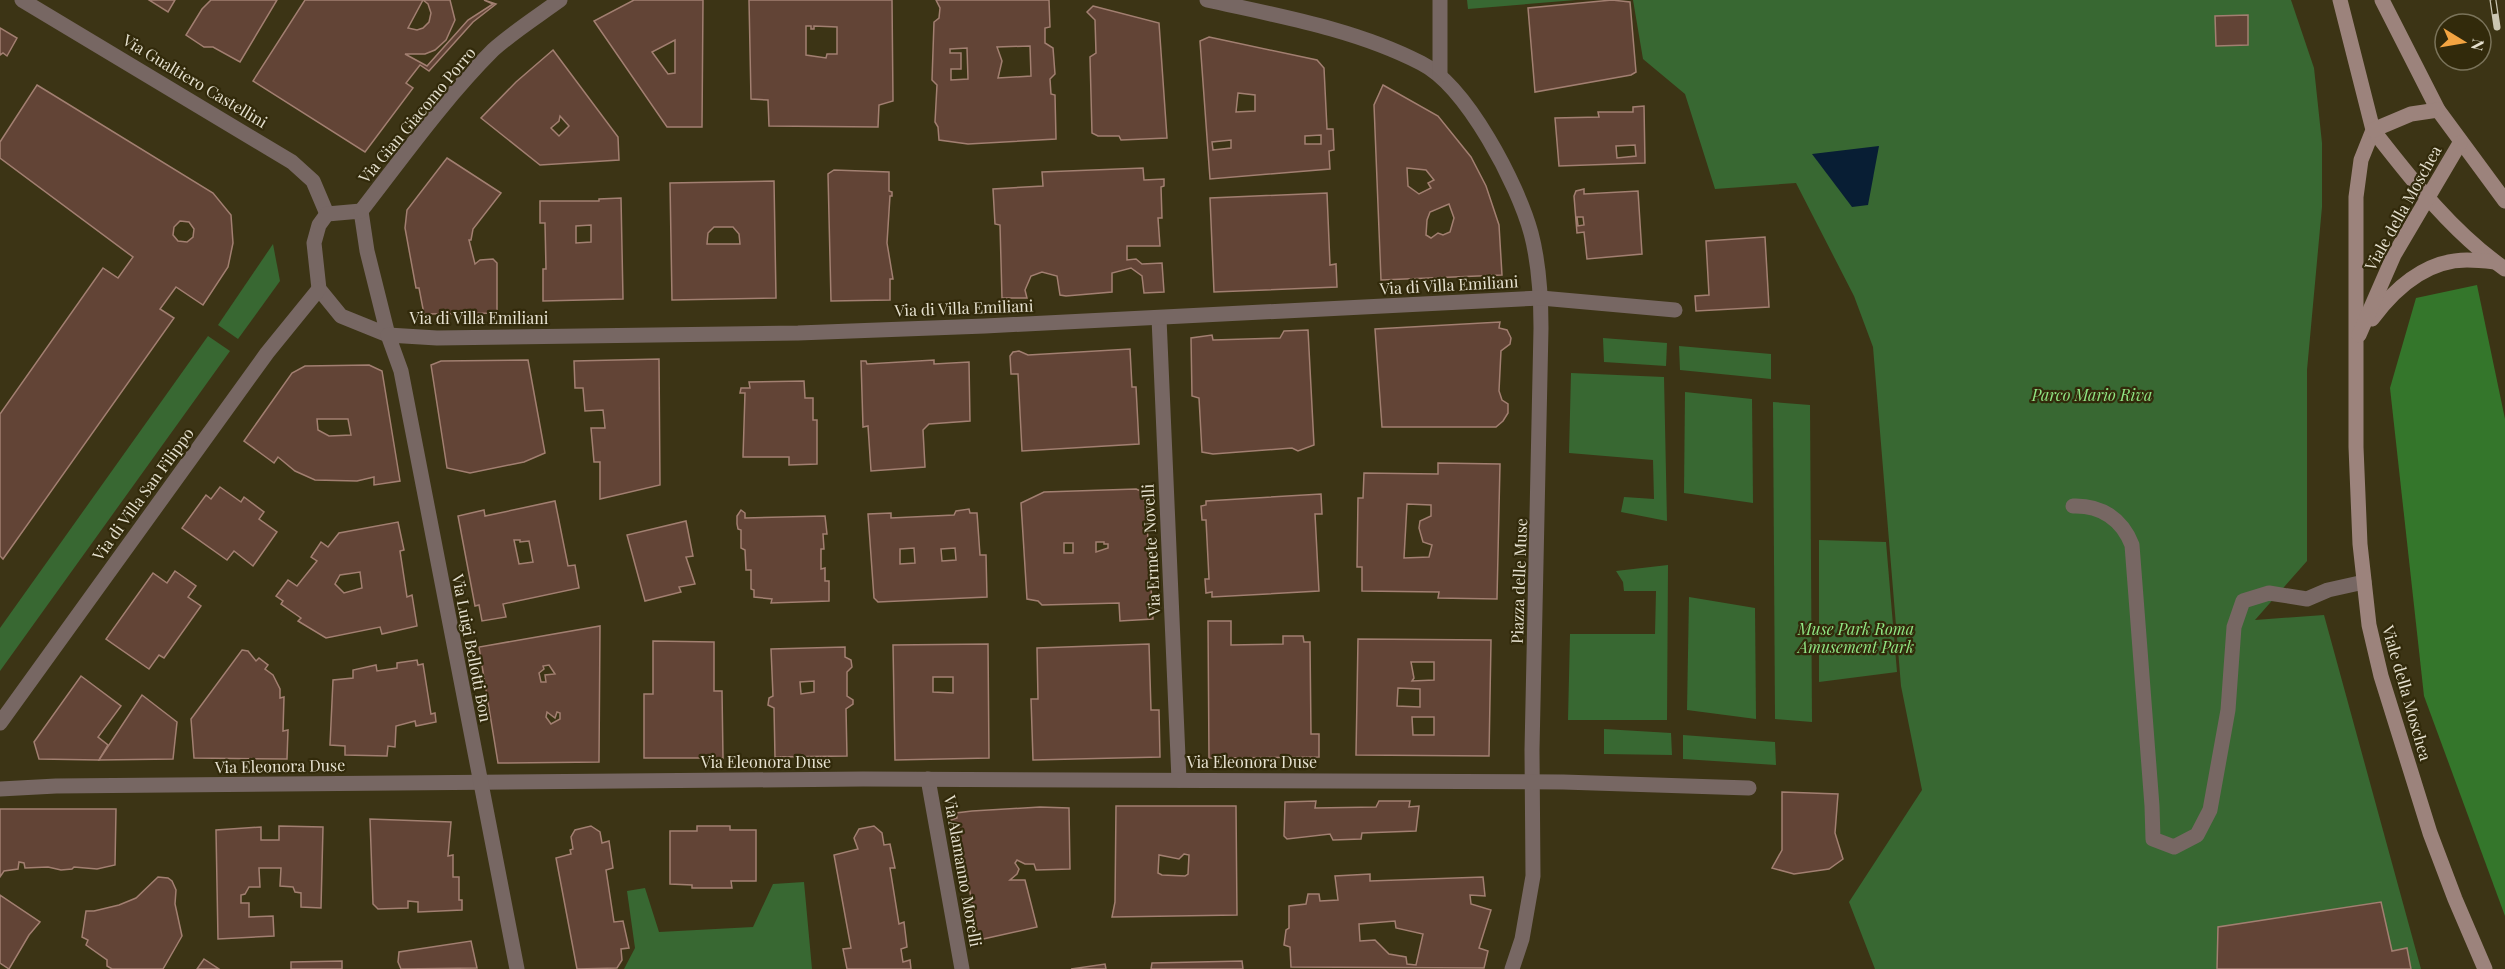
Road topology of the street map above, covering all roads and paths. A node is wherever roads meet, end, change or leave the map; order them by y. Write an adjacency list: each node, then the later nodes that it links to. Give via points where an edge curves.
1 (22, 0): 14 (street, Via Gualtiero Castellini, via 292,162 313,181)
2 (560, 0): 13 (street, Via Gian Giacomo Porro, via 477,67)
3 (1207, 0): 7 (street, via 1318,25 1402,55)
4 (1440, 0): 7 (street)
5 (2340, 0): 9 (street)
6 (2382, 0): 8 (street, Viale della Moschea)
7 (1440, 75): 17 (street, via 1467,107 1516,189 1532,235)
8 (2438, 110): 9 (street, via 2411,114); 10 (street, Viale della Moschea)
9 (2373, 129): 11 (street); 21 (street, Viale della Moschea, via 2357,184)
10 (2460, 143): 11 (street, Viale della Moschea); 12 (street)
11 (2429, 199): 15 (street); 21 (street, Viale della Moschea, via 2394,255)
12 (2505, 201)
13 (361, 211): 14 (street); 20 (street, Via Luigi Bellotti Bon)
14 (327, 214): 16 (street, via 314,243)
15 (2500, 265): 21 (street, via 2452,261 2420,272 2391,296)
16 (319, 289): 20 (street, Via di Villa Emiliani, via 341,316); 24 (street, Via di Villa San Filippo, via 267,353)
17 (1541, 298): 18 (street); 19 (street, Via di Villa Emiliani); 28 (street, Piazza delle Muse)
18 (1675, 310)
19 (1159, 318): 20 (street, Via di Villa Emiliani, via 798,333 436,338); 26 (street, Via Ermete Novelli)
20 (388, 335): 27 (street, Via Luigi Bellotti Bon, via 401,371)
21 (2356, 341): 23 (street, Viale della Moschea, via 2356,447)
22 (2073, 506): 23 (street, via 2096,508 2116,520 2132,545 2153,839 2174,847 2197,835 2210,810 2228,710 2234,627 2243,601 2269,593 2307,599)
23 (2364, 582): 34 (street, Viale della Moschea, via 2381,676 2408,765 2446,877)
24 (0, 723)
25 (928, 779): 26 (street, Via Eleonora Duse); 27 (street, Via Eleonora Duse); 32 (street, Via Alamanno Morelli)
26 (1179, 780): 28 (street, Via Eleonora Duse)
27 (480, 782): 30 (street, Via Eleonora Duse); 31 (street, Via Luigi Bellotti Bon)
28 (1532, 782): 29 (street); 33 (street, Piazza delle Muse, via 1533,876 1522,939)
29 (1749, 788)
30 (0, 789)
31 (517, 969)
32 (962, 969)
33 (1512, 969)
34 (2485, 969)

